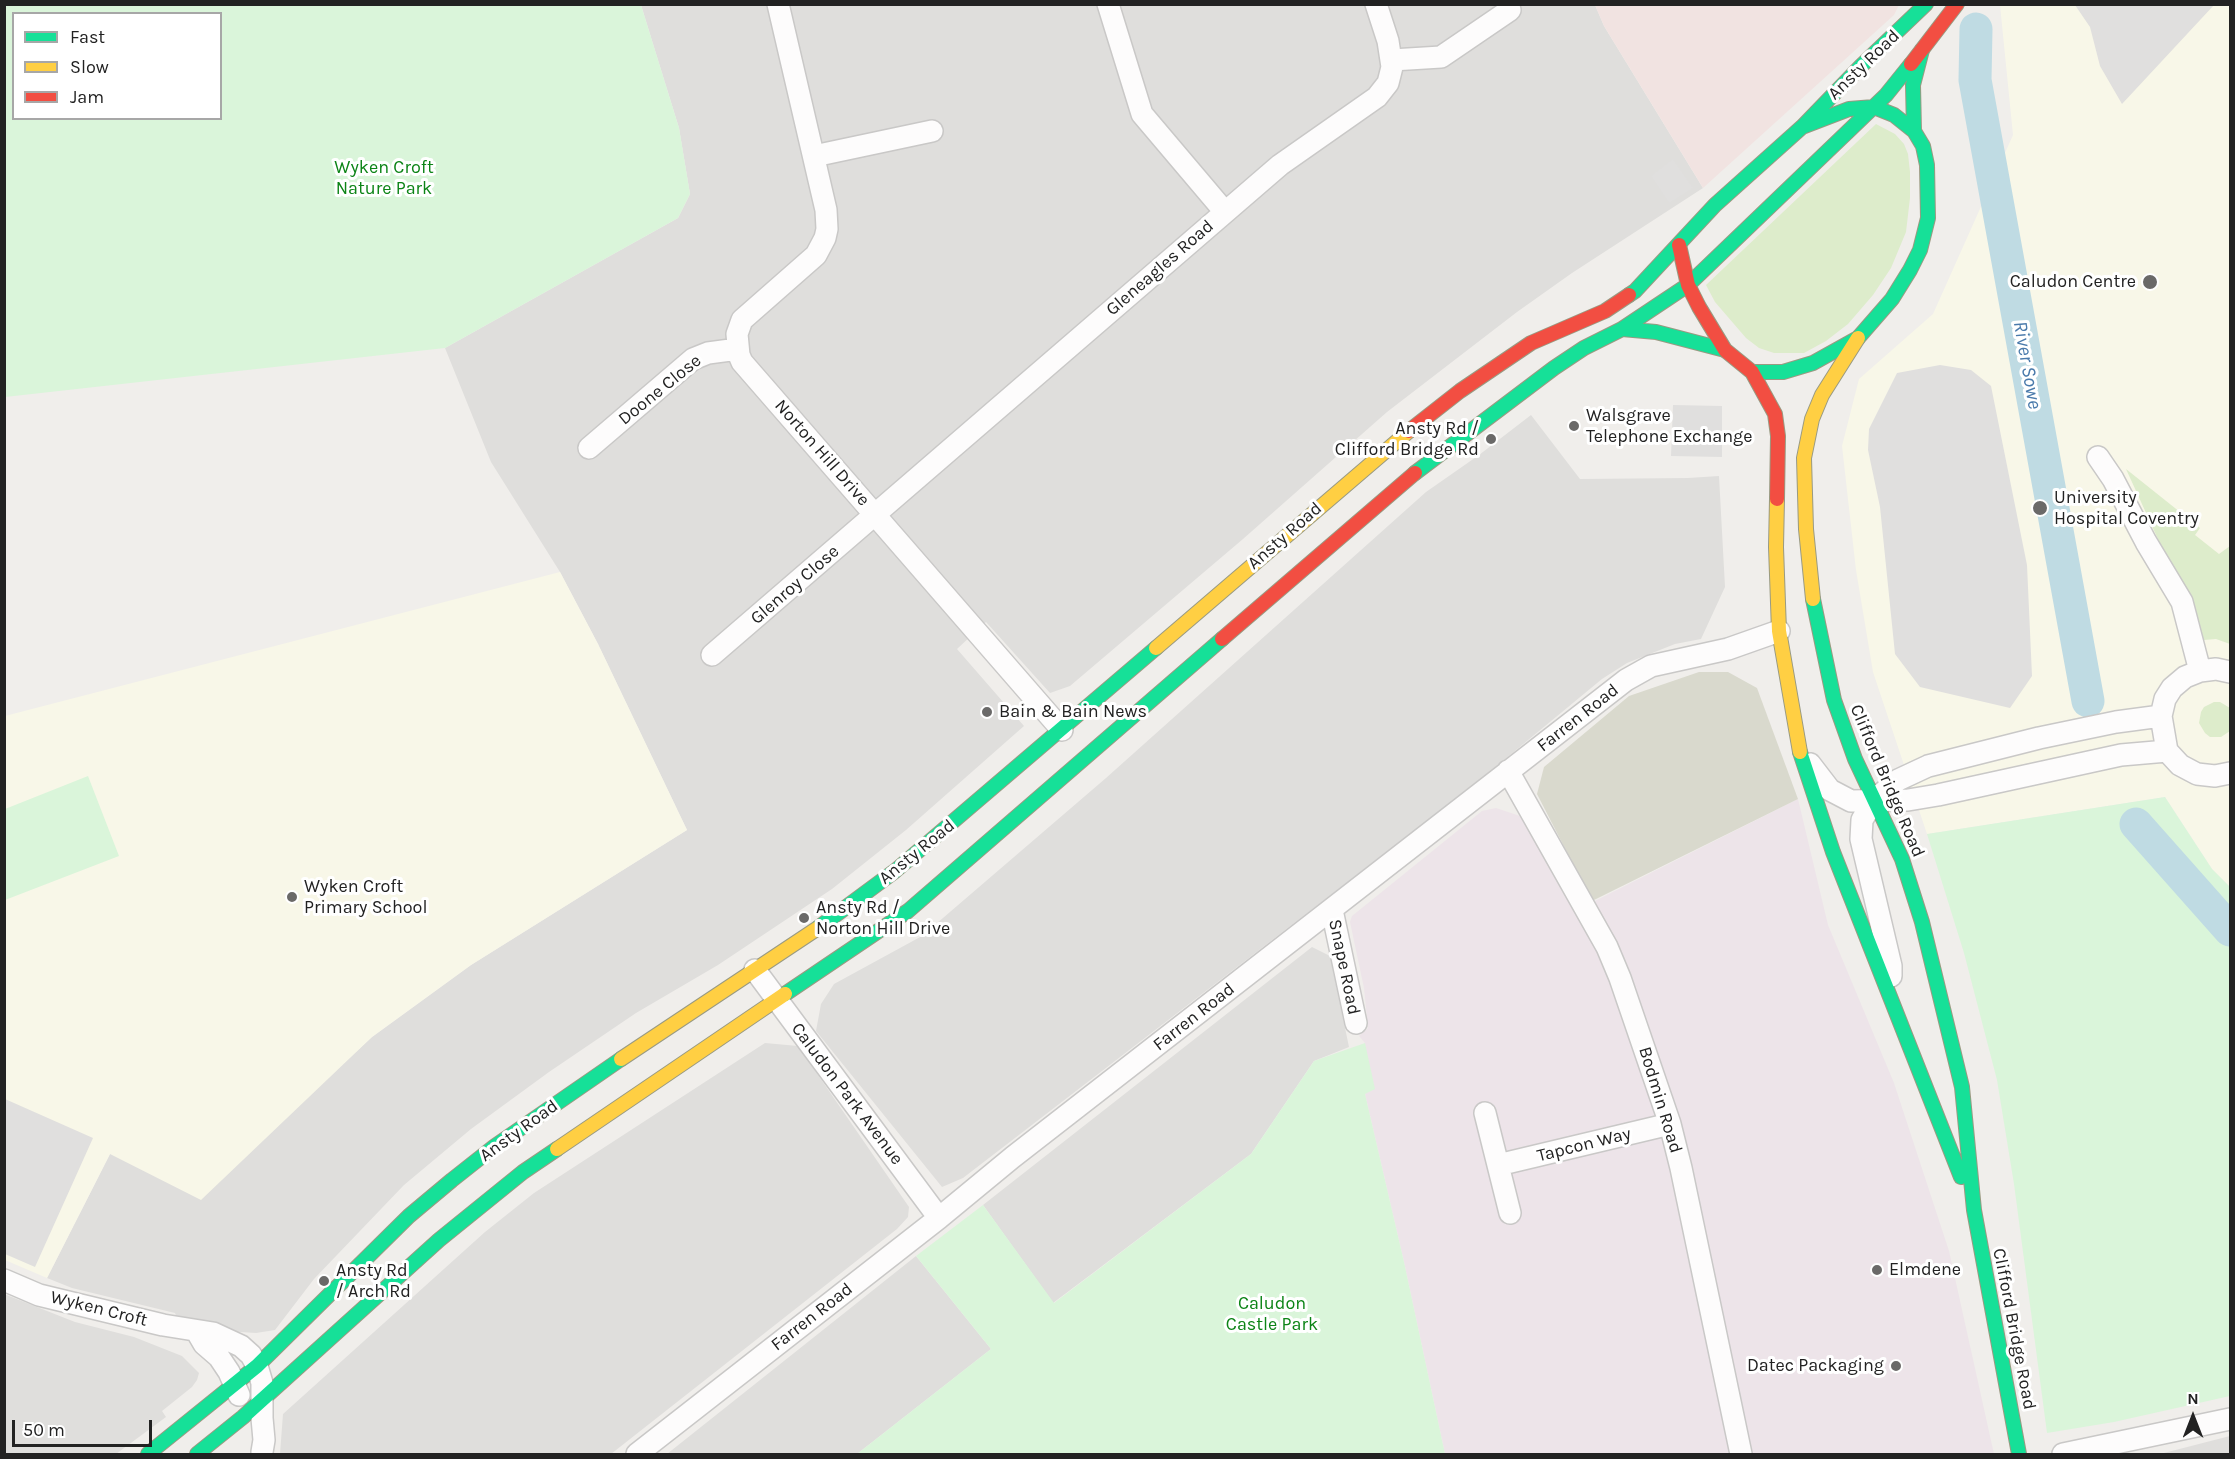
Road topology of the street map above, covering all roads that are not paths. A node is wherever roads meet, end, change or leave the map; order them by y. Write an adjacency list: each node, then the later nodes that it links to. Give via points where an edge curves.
1 (778, 4): 13 (street)
2 (1108, 4): 14 (street, via 1142,114)
3 (1376, 4): 8 (street)
4 (1508, 4): 8 (street, via 1510,10 1441,57)
5 (1926, 4): 10 (main road, Ansty Road)
6 (1957, 4): 7 (main road, Ansty Road)
7 (1922, 50): 9 (main road, Ansty Road); 12 (main road, Ansty Road, via 1913,85)
8 (1392, 60): 14 (street, Gleneagles Road, via 1388,83 1377,97 1280,165)
9 (1874, 107): 10 (main road, via 1849,109); 12 (main road, via 1894,115); 16 (main road, Ansty Road)
10 (1802, 127): 15 (main road, Ansty Road, via 1715,205)
11 (932, 131): 13 (street)
12 (1914, 131): 18 (main road, via 1923,146 1929,196 1920,250 1892,298)
13 (814, 156): 19 (street, via 827,220 825,238 816,255 742,320 737,334)
14 (1225, 212): 24 (street, Gleneagles Road)
15 (1679, 245): 16 (main road); 32 (main road, Ansty Road, via 1635,291 1605,311 1531,344 1450,398 1387,448)
16 (1688, 285): 17 (main road, Ansty Road); 20 (main road)
17 (1616, 332): 20 (main road, via 1656,332); 26 (main road, Ansty Road, via 1554,368 1413,474)
18 (1858, 338): 21 (main road, via 1813,363 1783,372); 37 (main road, Clifford Bridge Road, via 1821,395 1812,419 1804,458 1806,529 1819,634 1834,700)
19 (738, 349): 22 (street, Doone Close, via 708,352 693,359); 24 (street, Norton Hill Drive, via 742,362)
20 (1725, 350): 21 (main road, Clifford Bridge Road)
21 (1752, 372): 25 (main road, Clifford Bridge Road, via 1772,406 1778,436)
22 (589, 448)
23 (2098, 457): 28 (street, via 2182,602)
24 (877, 514): 27 (street, Glenroy Close); 32 (street, Norton Hill Drive)
25 (1779, 631): 33 (main road, Clifford Bridge Road); 35 (street, Farren Road, via 1728,649 1651,666 1626,680)
26 (1214, 646): 30 (main road); 40 (main road, Ansty Road, via 908,911)
27 (712, 655)
28 (2200, 671): 29 (street); 31 (street, via 2172,688)
29 (2230, 672)
30 (1116, 712)
31 (2161, 716): 34 (street); 37 (street, via 2039,738 1928,765 1898,780)
32 (1067, 734): 39 (main road, Ansty Road, via 895,871)
33 (1799, 749): 37 (street, via 1830,790 1851,801); 41 (main road, Clifford Bridge Road, via 1833,852)
34 (2168, 752): 36 (street, via 2180,765 2197,774); 37 (street, via 2121,755 1923,798)
35 (1508, 771): 38 (street, Farren Road); 44 (street, Bodmin Road, via 1607,947)
36 (2230, 773)
37 (1874, 800): 41 (street, via 1862,820 1861,838 1891,966); 46 (main road, Clifford Bridge Road, via 1902,859 1922,922 1962,1087)
38 (1332, 910): 42 (street, Snape Road); 48 (street, Farren Road)
39 (755, 970): 40 (street, Caludon Park Avenue); 51 (main road, Ansty Road, via 495,1146 409,1216)
40 (777, 1000): 48 (street, Caludon Park Avenue); 53 (main road, Ansty Road, via 523,1172 439,1240)
41 (1892, 1001): 46 (main road, Clifford Bridge Road)
42 (1356, 1023)
43 (1485, 1113): 45 (street)
44 (1670, 1124): 45 (street, Tapcon Way); 60 (street, Bodmin Road)
45 (1498, 1165): 47 (street)
46 (1974, 1210): 61 (main road, Clifford Bridge Road)
47 (1510, 1214)
48 (939, 1218): 59 (street, Farren Road)
49 (4, 1280): 50 (street, Wyken Croft, via 39,1294)
50 (196, 1332): 51 (street, Wyken Croft, via 213,1333 241,1346); 52 (street)
51 (257, 1366): 52 (main road, Ansty Road); 53 (street)
52 (236, 1384): 54 (street); 57 (main road, Ansty Road)
53 (263, 1399): 54 (main road, Ansty Road); 56 (street)
54 (243, 1416): 56 (street, via 251,1445); 58 (main road, Ansty Road)
55 (2230, 1419): 62 (street)
56 (262, 1453)
57 (148, 1455)
58 (196, 1455)
59 (637, 1455)
60 (1741, 1455)
61 (2019, 1455)
62 (2063, 1455)

